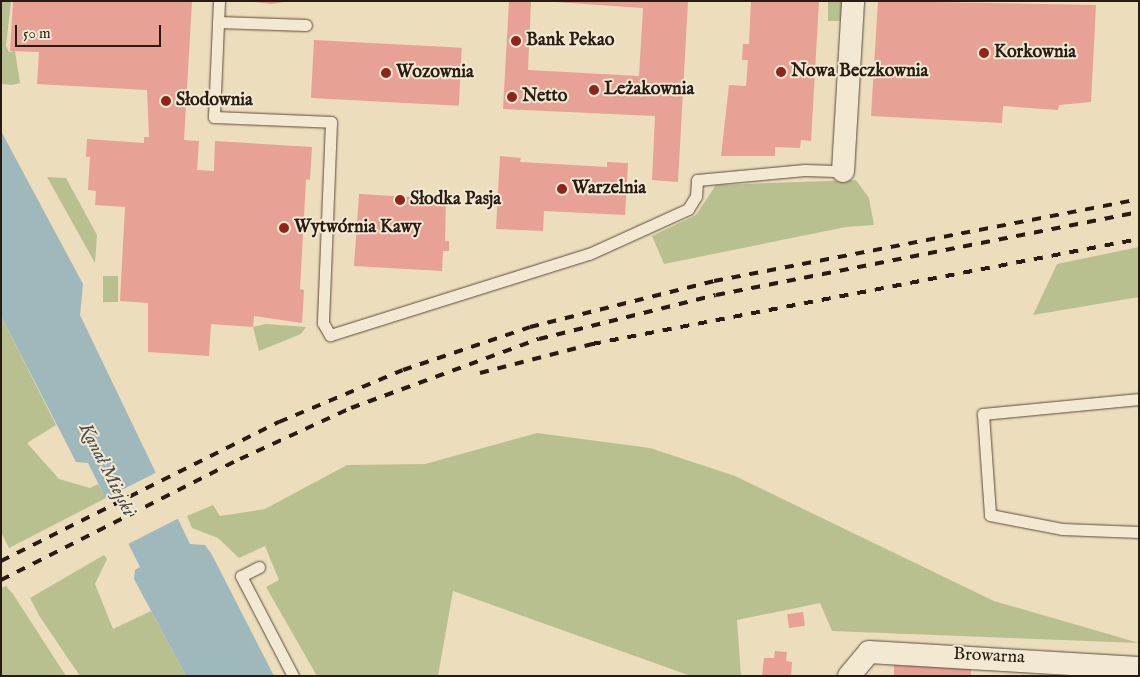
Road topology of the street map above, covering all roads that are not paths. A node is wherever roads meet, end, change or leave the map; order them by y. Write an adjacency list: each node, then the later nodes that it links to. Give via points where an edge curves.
1 (219, 1): 3 (lane)
2 (853, 1): 5 (street)
3 (218, 22): 4 (lane); 5 (lane, via 214,117 330,122 323,323 330,335 589,254 688,209 696,196 697,180)
4 (306, 25)
5 (843, 171)
6 (1139, 399): 7 (lane, via 984,414 990,515 1062,529)
7 (1139, 532)
8 (259, 566): 10 (lane, via 241,576)
9 (1139, 668): 11 (street, Browarna, via 869,652)
10 (293, 676)
11 (849, 676)

